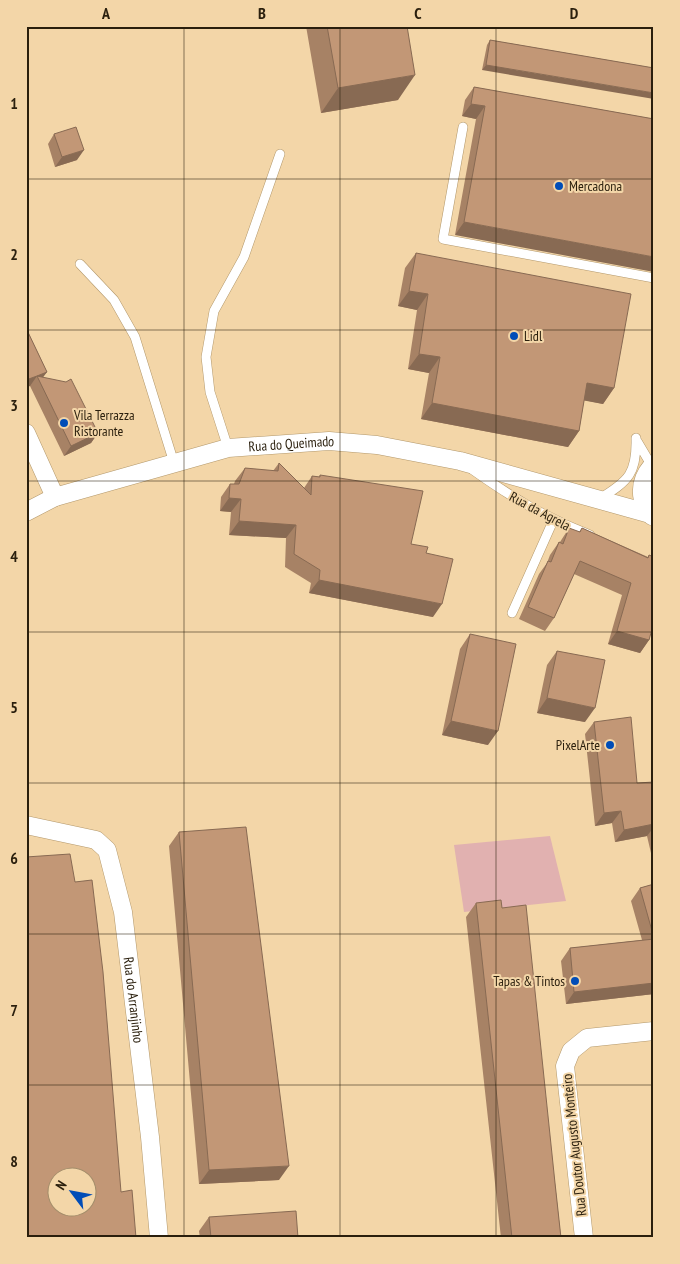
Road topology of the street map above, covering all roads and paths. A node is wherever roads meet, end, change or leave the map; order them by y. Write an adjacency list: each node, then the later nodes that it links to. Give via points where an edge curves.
1 (463, 126): 4 (lane, via 443,239)
2 (280, 154): 6 (lane, via 244,256 214,312 206,357 210,392)
3 (80, 264): 8 (lane, via 114,300 135,337)
4 (654, 278)
5 (26, 433): 10 (street)
6 (228, 448): 7 (street, Rua do Queimado, via 328,441 377,445); 8 (street, Rua do Queimado)
7 (460, 461): 11 (street, Rua do Queimado); 14 (lane, Rua da Agrela)
8 (174, 463): 10 (street, Rua do Queimado)
9 (654, 469): 11 (lane, via 636,438 635,464 630,477); 12 (main road, via 648,478)
10 (55, 497): 13 (street, Rua do Queimado)
11 (598, 500): 12 (street, Rua do Queimado)
12 (651, 507)
13 (26, 512)
14 (553, 521): 15 (lane, Rua da Agrela); 16 (lane)
15 (599, 538)
16 (512, 613)
17 (26, 826): 19 (street, Rua do Arranjinho, via 96,840 107,850 123,912)
18 (654, 1032): 20 (street, Rua Doutor Augusto Monteiro, via 587,1038 571,1051 565,1066)
19 (159, 1238)
20 (584, 1238)

